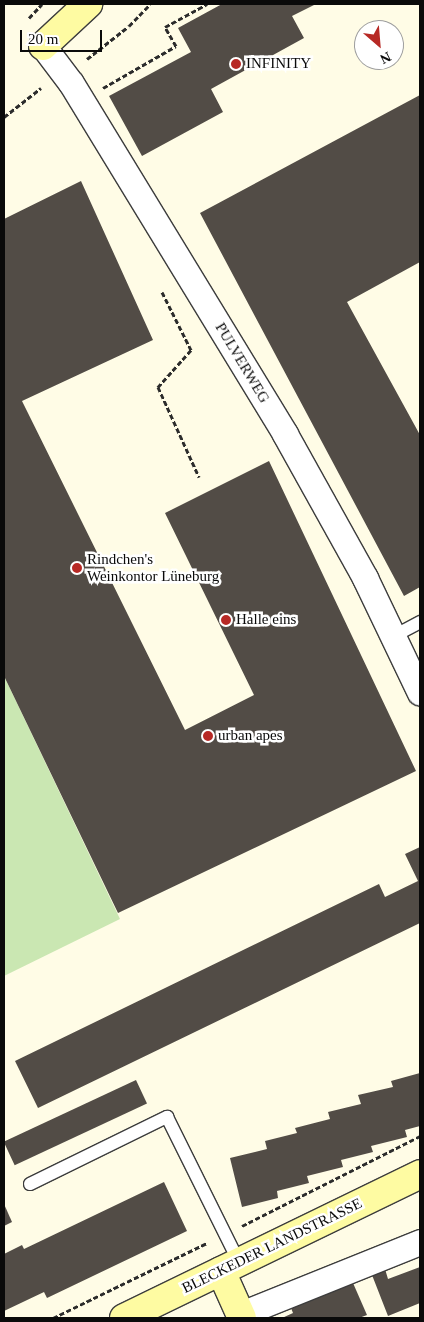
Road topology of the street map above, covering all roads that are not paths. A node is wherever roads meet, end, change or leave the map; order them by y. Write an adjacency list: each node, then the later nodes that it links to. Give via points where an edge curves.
1 (88, 4): 2 (street)
2 (43, 46): 4 (street, PULVERWEG, via 82,101 285,434)
3 (420, 622): 4 (lane)
4 (394, 636): 5 (street, PULVERWEG)
5 (420, 693)
6 (420, 1174): 9 (street, BLECKEDER LANDSTRASSE)
7 (30, 1184): 9 (lane, via 168,1117)
8 (420, 1242): 10 (street)
9 (230, 1266): 10 (street); 11 (street, BLECKEDER LANDSTRASSE)
10 (241, 1316)
11 (124, 1318)

